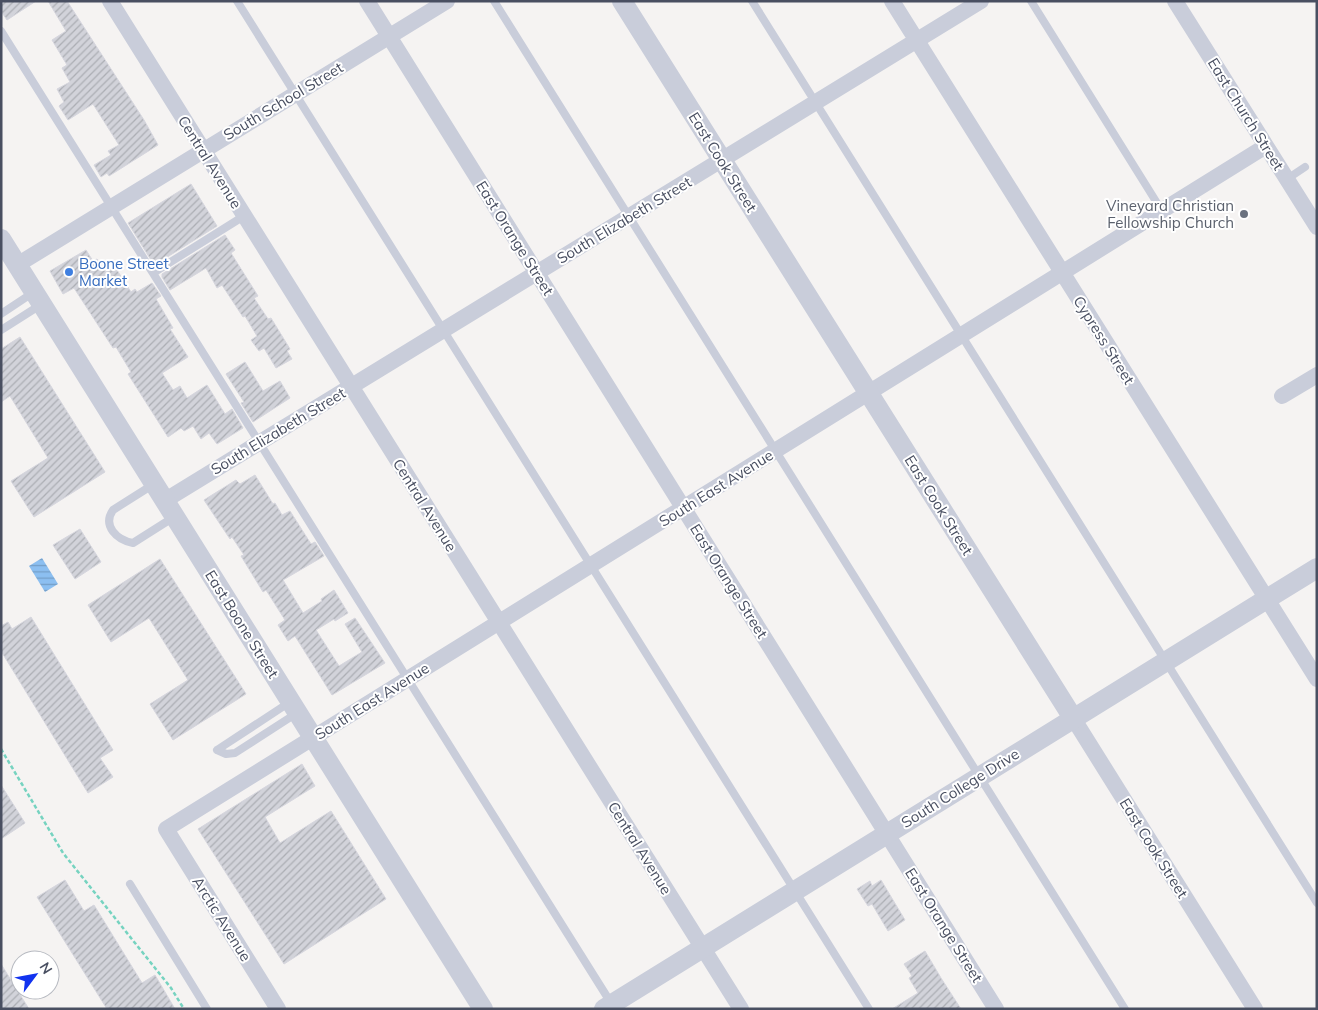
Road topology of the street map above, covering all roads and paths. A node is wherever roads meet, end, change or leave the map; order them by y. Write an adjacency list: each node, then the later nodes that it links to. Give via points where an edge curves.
1 (110, 1): 18 (street, Central Avenue)
2 (237, 1): 15 (lane)
3 (367, 1): 13 (street, East Orange Street)
4 (447, 1): 13 (street, South School Street)
5 (494, 1): 25 (lane)
6 (622, 1): 19 (street, East Cook Street)
7 (752, 1): 16 (lane)
8 (892, 1): 14 (street, Cypress Street)
9 (981, 1): 14 (street, South Elizabeth Street)
10 (1031, 1): 23 (lane)
11 (1175, 1): 17 (street, East Church Street)
12 (1, 31): 22 (lane)
13 (389, 37): 15 (street, South School Street); 30 (street, East Orange Street)
14 (917, 40): 16 (street, South Elizabeth Street); 31 (street, Cypress Street)
15 (294, 94): 18 (street, South School Street); 35 (lane)
16 (816, 102): 19 (street, South Elizabeth Street); 36 (lane)
17 (1266, 146): 21 (street, East Church Street); 23 (street, South East Avenue)
18 (203, 150): 22 (street, South School Street); 24 (street, Central Avenue)
19 (722, 160): 25 (street, South Elizabeth Street); 39 (street, East Cook Street)
20 (1305, 167): 21 (lane)
21 (1287, 179): 26 (street, East Church Street)
22 (111, 206): 28 (street, South School Street); 29 (lane)
23 (1162, 211): 31 (street, South East Avenue)
24 (244, 216): 29 (lane); 38 (street, Central Avenue)
25 (629, 217): 30 (street, South Elizabeth Street); 42 (lane)
26 (1317, 226)
27 (1, 239): 28 (street, East Boone Street)
28 (17, 265): 32 (street, East Boone Street)
29 (153, 273): 41 (lane)
30 (537, 273): 35 (street, South Elizabeth Street); 44 (street, East Orange Street)
31 (1062, 273): 36 (street, South East Avenue); 48 (street, Cypress Street)
32 (38, 298): 33 (lane); 34 (lane); 43 (street, East Boone Street)
33 (1, 314)
34 (1, 330)
35 (443, 330): 38 (street, South Elizabeth Street); 46 (lane)
36 (962, 336): 39 (street, South East Avenue); 50 (lane)
37 (1317, 374): 40 (street)
38 (351, 387): 41 (street, South Elizabeth Street); 49 (street, Central Avenue)
39 (868, 394): 42 (street, South East Avenue); 54 (street, East Cook Street)
40 (1282, 396)
41 (260, 443): 45 (street, South Elizabeth Street); 51 (lane)
42 (776, 451): 44 (street, South East Avenue); 59 (lane)
43 (154, 484): 45 (street, East Boone Street); 45 (lane, via 108,516 116,536 133,543)
44 (684, 508): 46 (street, South East Avenue); 61 (street, East Orange Street)
45 (169, 509): 53 (street, East Boone Street)
46 (591, 566): 49 (street, South East Avenue); 63 (lane)
47 (1317, 568): 48 (street, South College Drive)
48 (1266, 598): 50 (street, South College Drive); 52 (street, Cypress Street)
49 (499, 623): 51 (street, South East Avenue); 65 (street, Central Avenue)
50 (1165, 661): 54 (street, South College Drive); 64 (lane)
51 (408, 679): 56 (street, South East Avenue); 66 (lane)
52 (1317, 679)
53 (293, 707): 55 (lane); 56 (street, East Boone Street); 57 (lane)
54 (1072, 718): 59 (street, South College Drive); 75 (street, East Cook Street)
55 (243, 732): 57 (lane); 57 (lane, via 217,750 235,753)
56 (313, 738): 60 (street, South East Avenue); 70 (street, East Boone Street)
57 (250, 743)
58 (1, 749): 67 (path, via 63,853 171,988)
59 (979, 776): 61 (street, South College Drive); 74 (lane)
60 (166, 829): 69 (street, Arctic Avenue)
61 (887, 833): 63 (street, South College Drive); 73 (street, East Orange Street)
62 (130, 884): 68 (lane)
63 (795, 891): 65 (street, South College Drive); 72 (lane)
64 (1317, 903)
65 (702, 948): 66 (street, South College Drive); 71 (street, Central Avenue)
66 (610, 1007)
67 (184, 1009)
68 (207, 1009)
69 (278, 1009)
70 (483, 1009)
71 (741, 1009)
72 (869, 1009)
73 (996, 1009)
74 (1124, 1009)
75 (1255, 1009)

